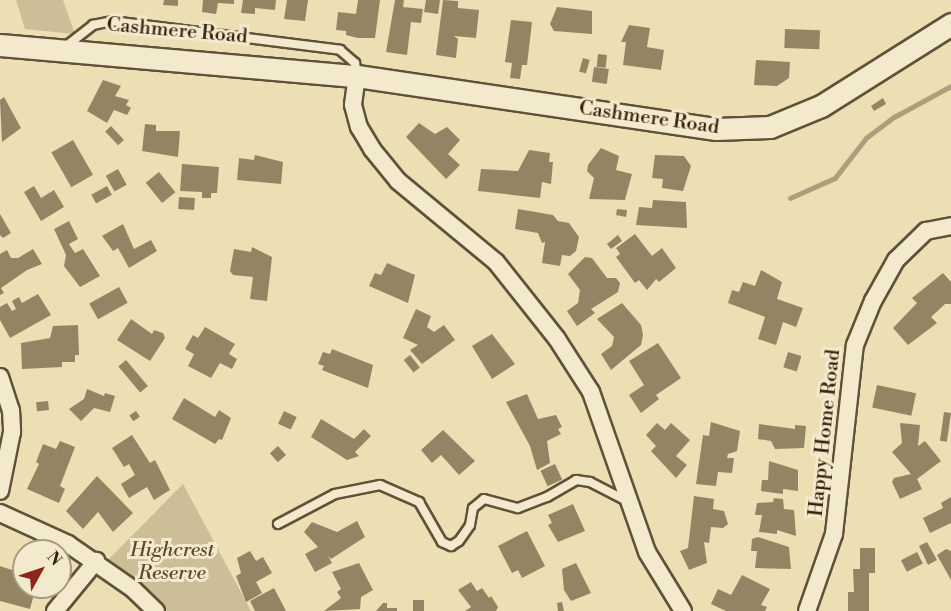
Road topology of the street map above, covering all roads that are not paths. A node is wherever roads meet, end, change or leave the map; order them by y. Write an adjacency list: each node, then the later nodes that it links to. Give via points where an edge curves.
1 (951, 24): 4 (street, Cashmere Road, via 821,106 770,127 716,129)
2 (0, 45): 3 (street, Cashmere Road)
3 (61, 50): 4 (street, Cashmere Road); 4 (lane, Cashmere Road, via 93,25 111,21 340,50 355,63)
4 (357, 76): 8 (street, via 353,105 359,127 372,149 398,181 496,262 557,339 591,392)
5 (951, 226): 15 (street, Happy Home Road, via 926,231 896,260 855,345 834,534)
6 (0, 377): 7 (street, via 11,410 12,432)
7 (0, 491)
8 (633, 504): 10 (lane, via 590,482 576,480 518,508 484,499 473,508 470,525 451,546 442,542 419,502 380,485 335,494); 14 (street, via 647,552)
9 (0, 513): 11 (street, via 54,536)
10 (278, 524)
11 (96, 561): 12 (street); 13 (street)
12 (55, 611)
13 (156, 611)
14 (683, 611)
15 (807, 611)

